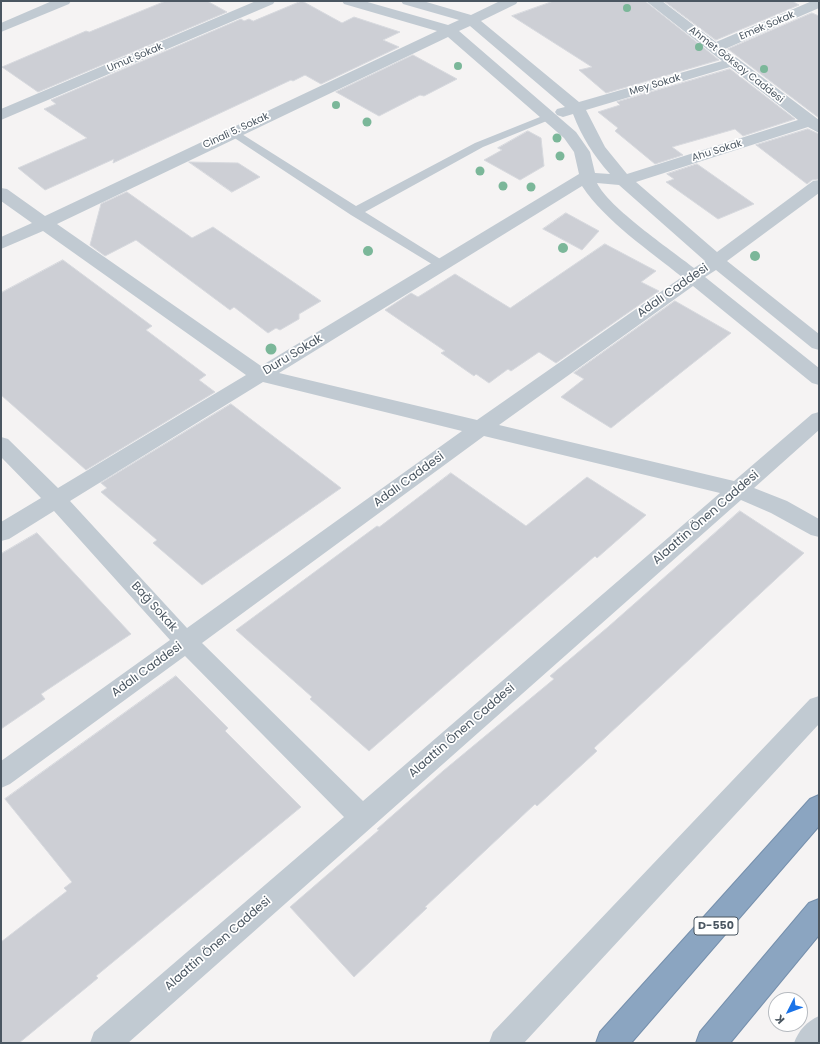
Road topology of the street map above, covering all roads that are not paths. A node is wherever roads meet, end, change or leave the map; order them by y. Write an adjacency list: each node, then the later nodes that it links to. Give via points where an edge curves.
1 (64, 1): 9 (street)
2 (268, 1): 14 (street, Umut Sokak)
3 (349, 1): 10 (street)
4 (408, 1): 8 (street)
5 (511, 1): 8 (street, Cinali 5. Sokak)
6 (653, 1): 11 (street, Ahmet Göksoy Caddesi)
7 (819, 3): 11 (street, Emek Sokak)
8 (471, 19): 10 (street, Cinali 5. Sokak); 13 (street)
9 (1, 28)
10 (450, 30): 15 (street); 17 (street, Cinali 5. Sokak)
11 (714, 48): 12 (street, Ahmet Göksoy Caddesi)
12 (733, 62): 13 (street, Mey Sokak); 16 (street, Ahmet Göksoy Caddesi)
13 (576, 108): 15 (street, Mey Sokak); 19 (street, via 598,150)
14 (1, 115)
15 (550, 116): 18 (street, via 570,135 582,152); 22 (lane, via 485,142)
16 (815, 125): 19 (street, Ahu Sokak)
17 (233, 133): 22 (lane); 23 (street, Cinali 5. Sokak)
18 (586, 177): 19 (street); 26 (street, Duru Sokak); 27 (street, via 599,199 613,212)
19 (624, 180): 25 (street)
20 (819, 185): 25 (street, Adalı Caddesi)
21 (1, 193): 23 (street)
22 (355, 212): 26 (lane)
23 (44, 223): 24 (street, Cinali 5. Sokak); 29 (street)
24 (1, 244)
25 (716, 260): 27 (street, Adalı Caddesi); 28 (street)
26 (440, 265): 29 (street, Duru Sokak)
27 (694, 276): 30 (street); 32 (street, Adalı Caddesi)
28 (819, 344)
29 (260, 375): 32 (street); 35 (street, Duru Sokak)
30 (819, 378)
31 (819, 419): 34 (street, Alaattin Önen Caddesi)
32 (479, 429): 34 (street); 38 (street, Adalı Caddesi)
33 (1, 444): 35 (street, Bağ Sokak)
34 (738, 490): 36 (street, via 779,507); 42 (street, Alaattin Önen Caddesi)
35 (56, 500): 37 (street, Duru Sokak); 38 (street, Bağ Sokak)
36 (819, 529)
37 (1, 533)
38 (186, 642): 40 (street, Adalı Caddesi); 42 (street, Bağ Sokak)
39 (819, 707): 46 (street)
40 (1, 776)
41 (819, 807): 47 (highway, D-550)
42 (362, 818): 45 (street, Alaattin Önen Caddesi)
43 (819, 913): 48 (highway)
44 (819, 1031): 49 (street)
45 (105, 1043)
46 (504, 1043)
47 (611, 1043)
48 (711, 1043)
49 (809, 1043)

